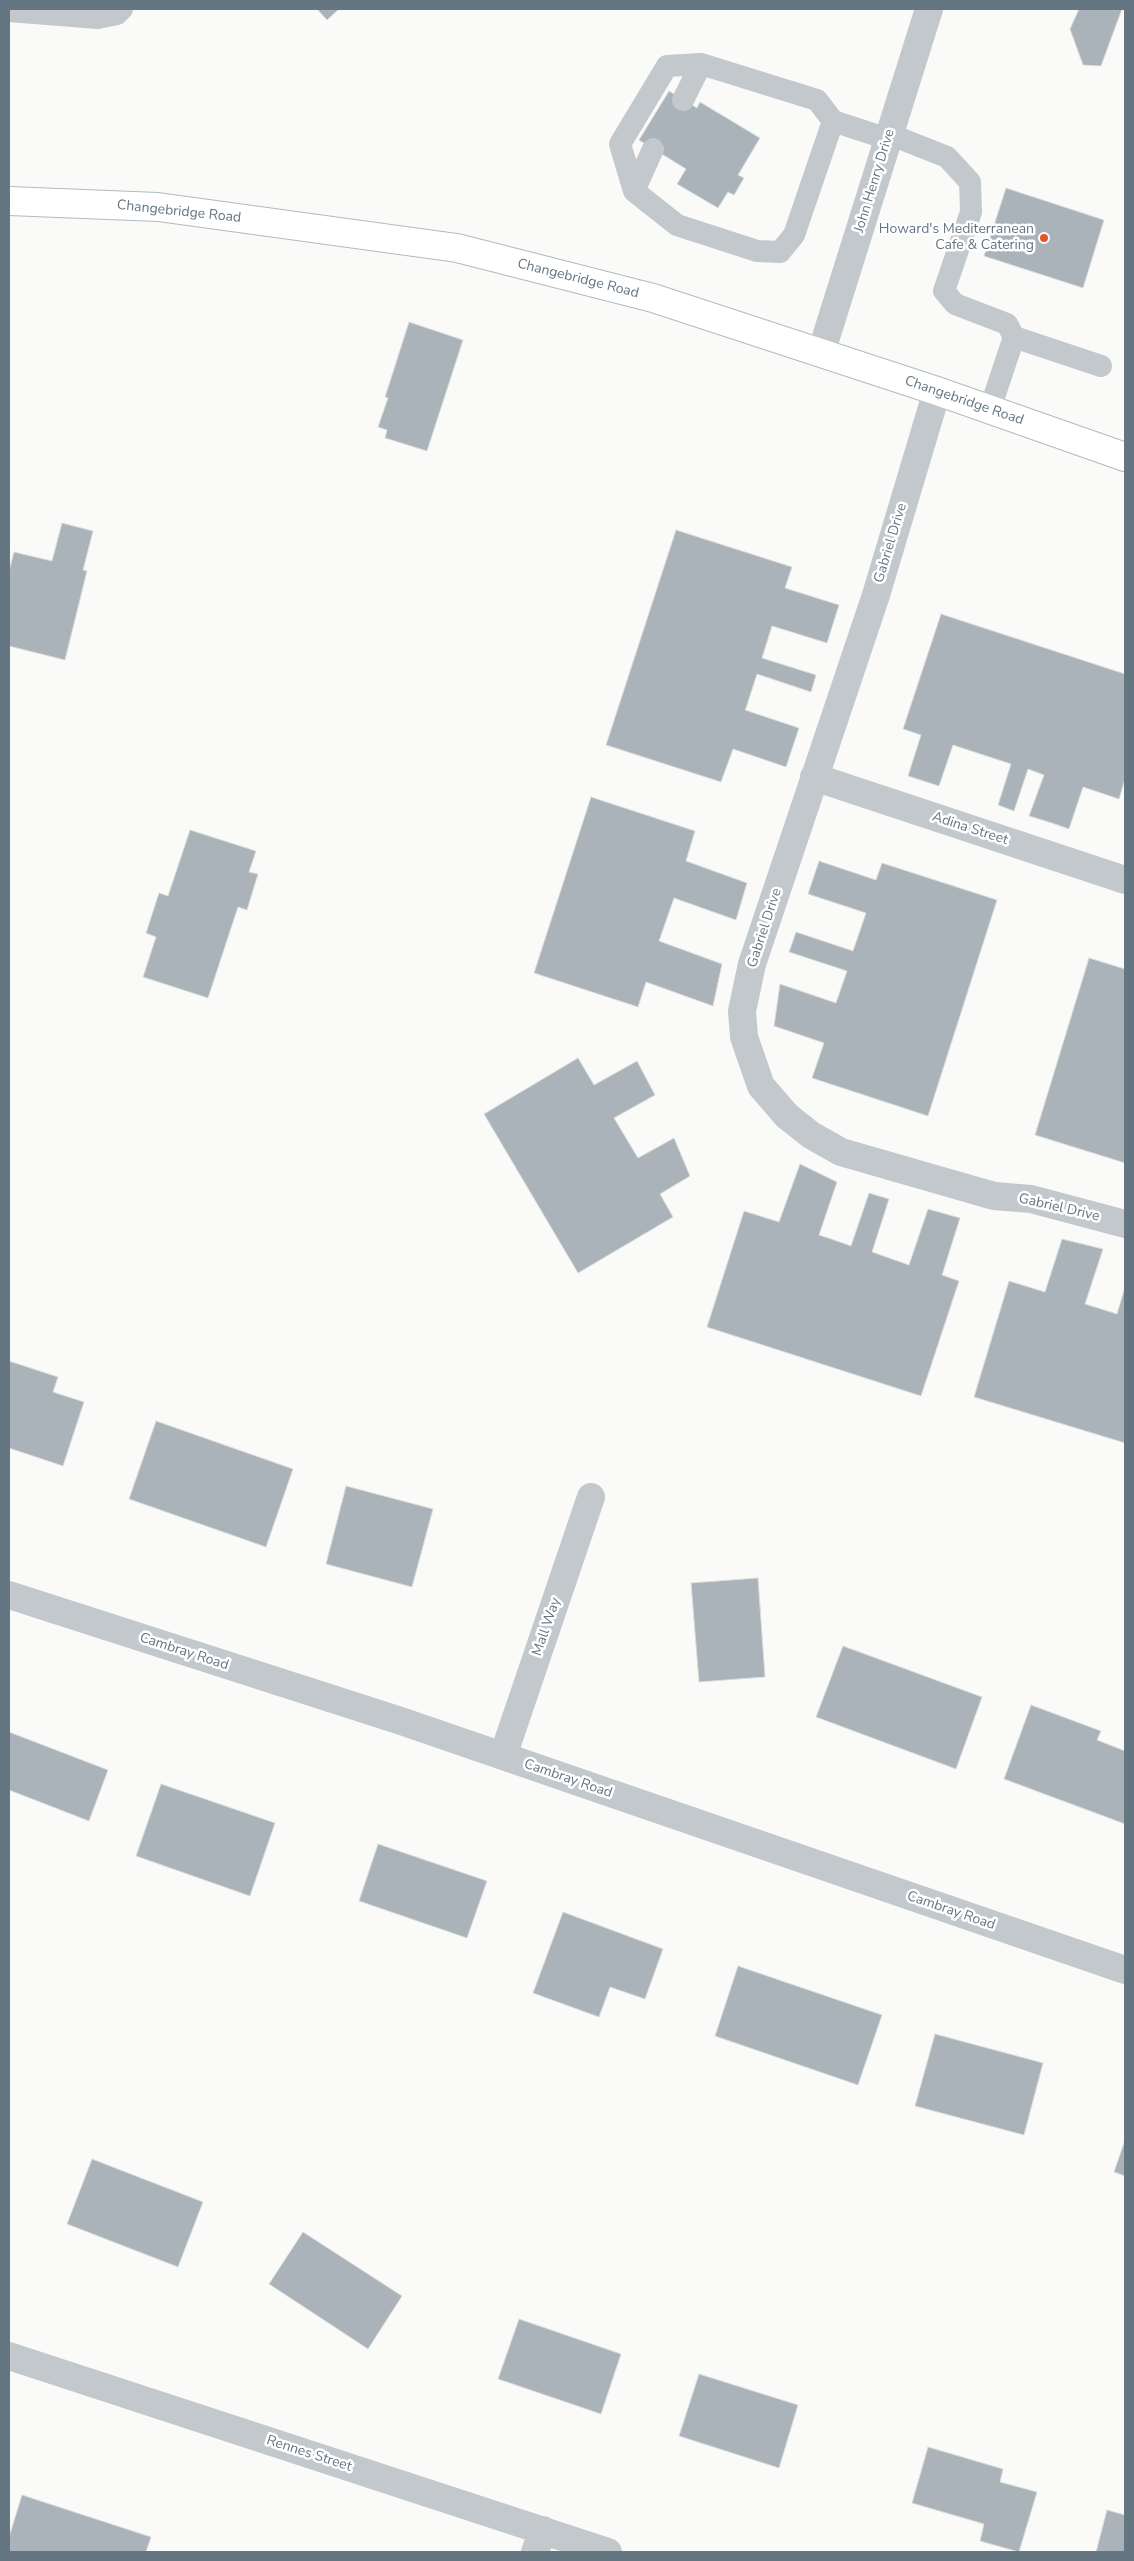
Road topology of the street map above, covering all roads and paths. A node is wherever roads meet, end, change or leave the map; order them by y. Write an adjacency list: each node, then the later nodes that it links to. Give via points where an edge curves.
1 (122, 9): 4 (lane, via 117,14 98,18)
2 (929, 9): 8 (street, John Henry Drive)
3 (9, 11): 4 (lane)
4 (43, 11)
5 (700, 64): 6 (lane); 7 (lane, via 817,100); 10 (lane, via 667,66 620,144)
6 (683, 100)
7 (833, 121): 8 (lane); 10 (lane, via 794,235 780,252 757,251 677,225)
8 (888, 137): 12 (lane, via 947,157 970,182 972,212 944,291 955,304 1007,324); 13 (street, John Henry Drive)
9 (653, 149): 10 (lane)
10 (634, 191)
11 (9, 200): 13 (main road, Changebridge Road, via 158,207 457,248 653,298)
12 (1014, 337): 14 (lane); 16 (lane)
13 (821, 353): 15 (main road, Changebridge Road)
14 (1101, 366)
15 (937, 391): 16 (main road, Changebridge Road); 18 (street, Gabriel Drive, via 876,595)
16 (990, 409): 17 (main road, Changebridge Road)
17 (1125, 457)
18 (814, 777): 19 (street, Adina Street); 20 (street, Gabriel Drive, via 752,964 742,1011 748,1051 761,1086 787,1116 841,1152 994,1196 1031,1199)
19 (1125, 880)
20 (1125, 1224)
21 (590, 1497): 23 (street, Mall Way)
22 (9, 1595): 23 (street, Cambray Road)
23 (503, 1756): 24 (street, Cambray Road)
24 (1125, 1970)
25 (9, 2356): 26 (street, Rennes Street)
26 (539, 2541): 27 (street, Rennes Street)
27 (608, 2552)

